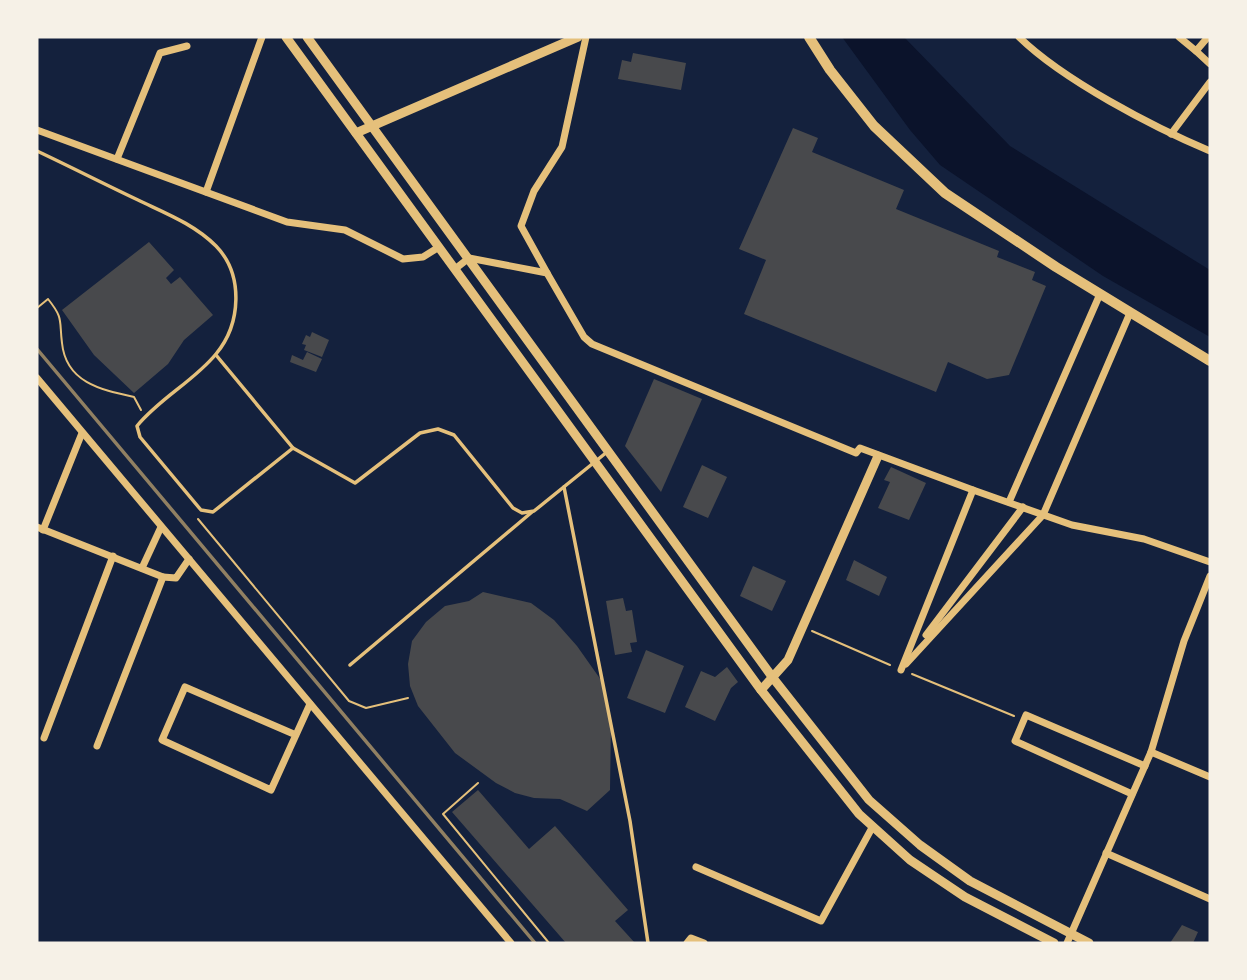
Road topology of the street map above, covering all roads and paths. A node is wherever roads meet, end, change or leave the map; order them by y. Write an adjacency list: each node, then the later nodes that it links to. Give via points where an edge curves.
1 (262, 37): 21 (street)
2 (286, 37): 16 (street)
3 (307, 37): 14 (street)
4 (578, 37): 14 (street)
5 (586, 37): 25 (street, via 562,147 534,191 521,226)
6 (809, 37): 26 (main road, via 874,126 917,170)
7 (1019, 37): 17 (street, via 1073,77)
8 (1179, 37): 11 (street)
9 (1208, 37): 11 (street)
10 (187, 46): 20 (street, via 160,53)
11 (1196, 51): 12 (street)
12 (1210, 64)
13 (1210, 82): 17 (street)
14 (372, 126): 16 (street); 23 (street)
15 (37, 130): 20 (street)
16 (356, 133): 22 (street)
17 (1171, 134): 19 (street)
18 (37, 151): 28 (lane, via 190,225 217,247 236,289 236,312 230,334)
19 (1210, 151)
20 (117, 159): 21 (street)
21 (206, 192): 22 (street, via 287,222 345,230 403,259 423,257)
22 (439, 247): 24 (street)
23 (469, 258): 24 (street); 25 (street); 33 (street)
24 (455, 269): 35 (street)
25 (547, 273): 34 (street, via 592,344 843,448 856,453 860,447)
26 (1100, 294): 27 (main road); 38 (street)
27 (1130, 313): 29 (main road); 41 (street)
28 (216, 355): 32 (lane); 32 (lane, via 145,416 137,426 140,437 201,510 213,512)
29 (1210, 361)
30 (37, 378): 31 (street)
31 (82, 433): 42 (street); 43 (street)
32 (293, 448): 40 (lane, via 355,483 420,433 438,429 454,435 513,508 522,513)
33 (609, 450): 35 (lane); 54 (street)
34 (878, 456): 37 (street); 51 (street)
35 (595, 462): 36 (lane); 55 (street)
36 (564, 487): 40 (lane); 73 (lane, via 630,821)
37 (973, 490): 38 (street); 53 (street)
38 (1009, 502): 39 (street)
39 (1023, 507): 41 (street); 53 (street)
40 (534, 511): 52 (lane)
41 (1043, 514): 46 (street, via 1072,525 1144,539); 53 (street)
42 (161, 527): 45 (street); 47 (street)
43 (40, 529): 44 (street)
44 (113, 556): 47 (street); 59 (street)
45 (189, 559): 49 (street, via 176,578); 56 (street)
46 (1210, 562)
47 (142, 568): 49 (street)
48 (1210, 576): 50 (street)
49 (163, 577): 60 (street)
50 (1208, 591): 61 (street, via 1184,641)
51 (802, 626): 53 (path); 54 (street, via 788,660)
52 (350, 666)
53 (901, 670): 57 (path)
54 (773, 678): 55 (street); 70 (street, via 869,800 920,845 970,881)
55 (761, 690): 66 (street, via 814,760)
56 (310, 704): 58 (street); 71 (street)
57 (1024, 720): 62 (street, via 1026,715); 65 (street, via 1015,741)
58 (296, 735): 58 (street, via 271,790 162,740 185,687)
59 (44, 738)
60 (97, 746)
61 (1151, 752): 62 (street); 63 (street)
62 (1144, 766): 65 (street)
63 (1210, 777)
64 (478, 783): 72 (path, via 443,814)
65 (1132, 794): 67 (street)
66 (873, 826): 68 (street, via 821,920); 76 (street, via 910,860 965,897)
67 (1106, 853): 69 (street); 70 (street)
68 (696, 867)
69 (1210, 899)
70 (1069, 939): 77 (street)
71 (511, 943)
72 (549, 943)
73 (648, 943)
74 (687, 943): 75 (street, via 691,938)
75 (704, 943)
76 (1054, 943)
77 (1089, 943)

